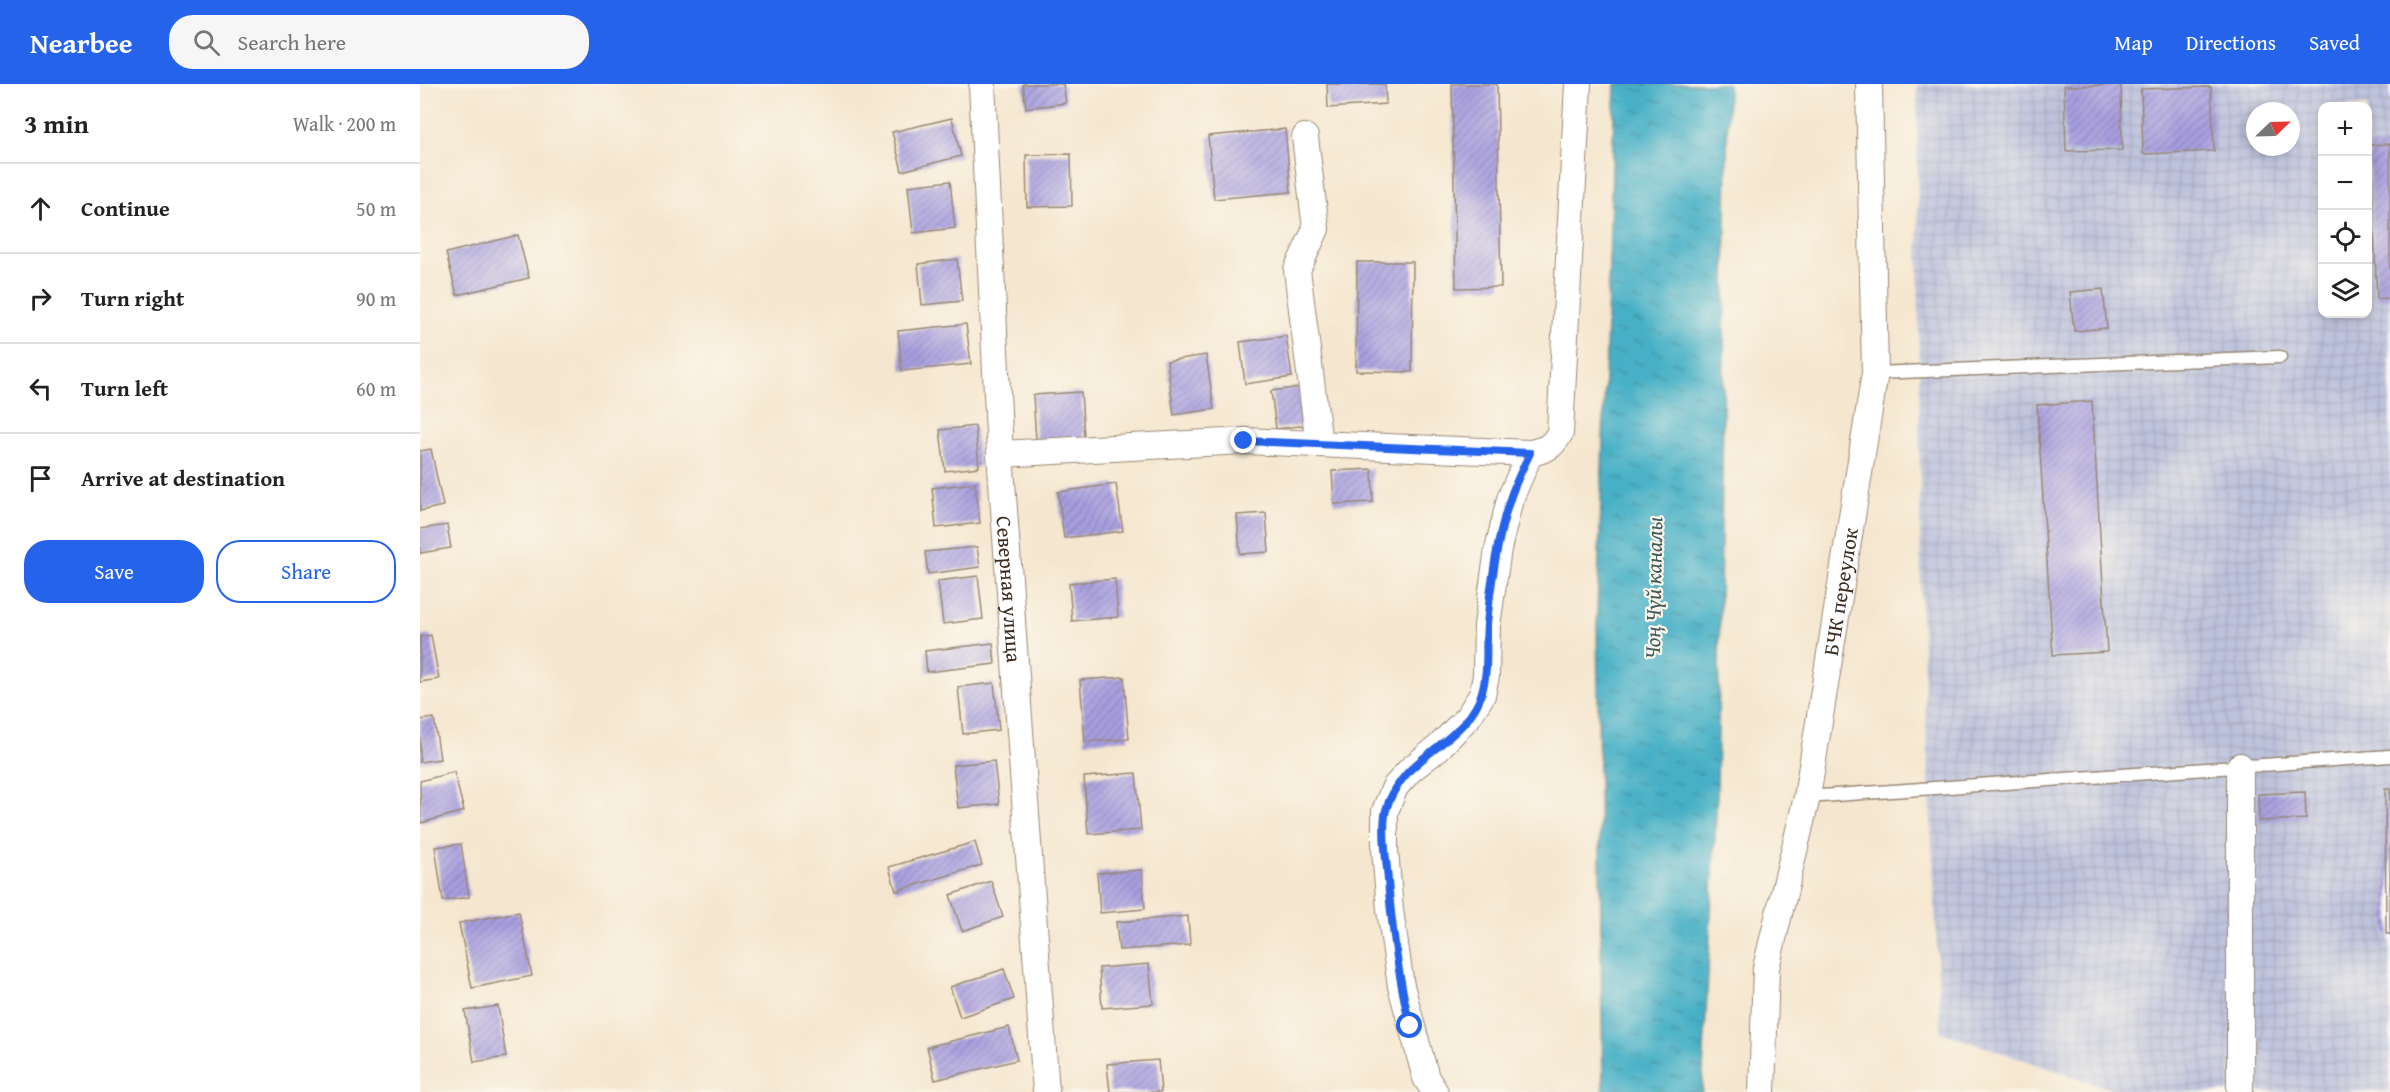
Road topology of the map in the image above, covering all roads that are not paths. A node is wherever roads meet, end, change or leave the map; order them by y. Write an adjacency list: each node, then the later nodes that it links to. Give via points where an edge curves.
1 (982, 84): 9 (street, Северная улица)
2 (1578, 84): 8 (street, via 1560,433 1546,450)
3 (1869, 84): 6 (street, БЧК переулок)
4 (1305, 137): 7 (street, via 1316,229 1297,270)
5 (2280, 357): 6 (lane)
6 (1875, 374): 12 (street, БЧК переулок)
7 (1319, 444): 8 (street); 9 (street, via 1244,441)
8 (1530, 453): 14 (street, via 1510,499 1498,549 1486,625 1482,695 1468,717 1395,787 1385,811 1390,910 1401,986 1426,1078)
9 (1000, 454): 13 (street, Северная улица)
10 (2390, 756): 11 (lane)
11 (2240, 766): 12 (lane); 16 (street)
12 (1807, 797): 15 (street, БЧК переулок, via 1766,968)
13 (1046, 1092)
14 (1435, 1092)
15 (1762, 1092)
16 (2240, 1092)

